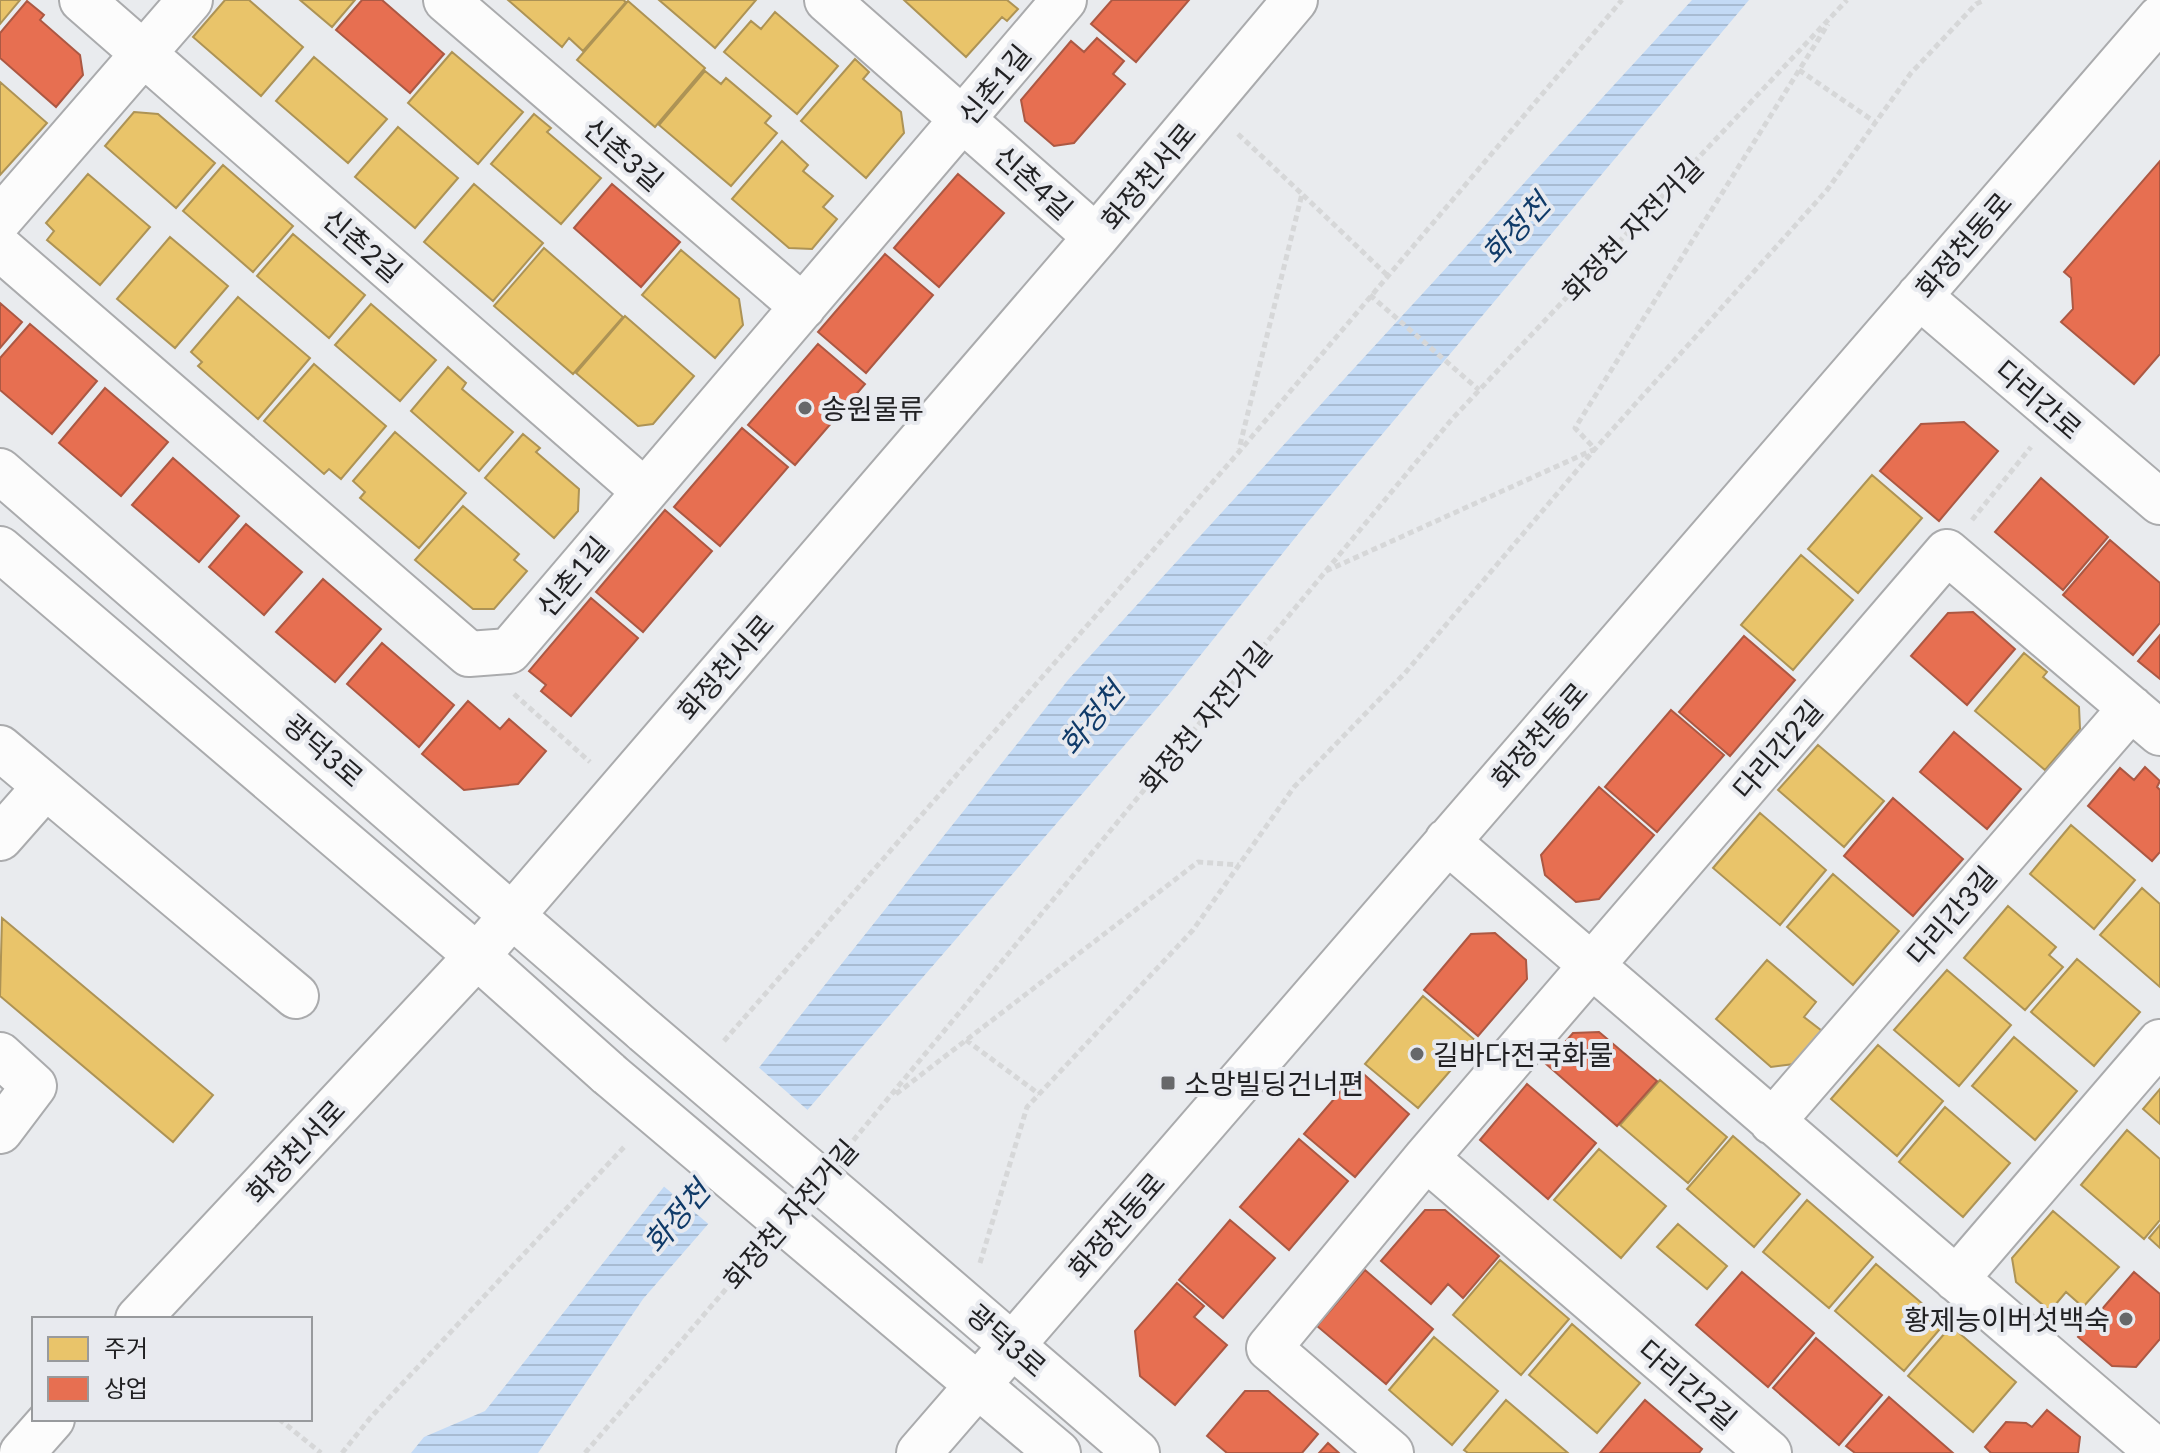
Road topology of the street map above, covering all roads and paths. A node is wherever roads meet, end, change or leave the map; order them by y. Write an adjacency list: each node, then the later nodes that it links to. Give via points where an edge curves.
1 (82, 0): 12 (street, 신촌2길)
2 (190, 0): 12 (street)
3 (446, 0): 24 (street, 신촌3길)
4 (827, 0): 15 (street, 신촌4길)
5 (1064, 0): 15 (street, 신촌1길)
6 (1295, 0): 14 (street, 화정천서로)
7 (1622, 0): 21 (path)
8 (1847, 0): 10 (path, 화정천 자전거길)
9 (1985, 0): 16 (path, via 1911,73)
10 (1837, 11): 13 (path); 25 (path, 화정천 자전거길)
11 (2160, 18): 23 (street, 화정천동로)
12 (144, 53): 18 (street); 30 (street, 신촌2길)
13 (1799, 70): 16 (path); 27 (path, via 1575,428)
14 (1207, 106): 17 (path); 19 (street, 화정천서로)
15 (964, 120): 19 (street, 신촌4길); 24 (street, 신촌1길)
16 (1875, 122): 27 (path, via 1827,190)
17 (1302, 194): 21 (path); 28 (path)
18 (0, 219)
19 (1096, 237): 39 (street, 화정천서로)
20 (0, 248): 35 (street)
21 (1387, 275): 22 (path)
22 (1370, 295): 25 (path); 28 (path)
23 (1919, 296): 26 (street, 다리간로); 41 (street, 화정천동로)
24 (803, 307): 30 (street, 신촌1길)
25 (1479, 390): 34 (path, 화정천 자전거길)
26 (2057, 414): 31 (street, 다리간로); 33 (path)
27 (1595, 449): 34 (path); 42 (path, via 1405,673 1294,787)
28 (1238, 453): 48 (path)
29 (0, 471): 43 (street, 광덕3로)
30 (643, 490): 35 (street, 신촌1길, via 509,651)
31 (2160, 502)
32 (0, 549): 44 (street, 광덕3로)
33 (1947, 552): 36 (street); 45 (street, 다리간2길)
34 (1325, 572): 52 (path, 화정천 자전거길)
35 (469, 654): 39 (path)
36 (2145, 721): 53 (street, 다리간3길)
37 (0, 748): 38 (street)
38 (45, 787): 40 (street); 46 (street)
39 (620, 789): 43 (street, 화정천서로)
40 (0, 838)
41 (1447, 841): 45 (street); 62 (street, 화정천동로)
42 (1239, 865): 47 (path, via 1198,862); 51 (path, via 1193,930)
43 (512, 912): 44 (street, 화정천서로); 60 (street, 광덕3로, bridge)
44 (477, 956): 61 (street, 화정천서로); 63 (street, 광덕3로, bridge, via 609,1074)
45 (1592, 965): 53 (street); 56 (street, 다리간2길)
46 (296, 996)
47 (966, 1040): 51 (path); 52 (path)
48 (723, 1042)
49 (2160, 1042): 59 (street)
50 (0, 1055): 54 (street, via 34,1086)
51 (1039, 1094): 60 (path, via 1027,1107)
52 (889, 1099): 57 (path, 화정천 자전거길)
53 (1772, 1122): 59 (street)
54 (0, 1131)
55 (637, 1133): 69 (path)
56 (1426, 1158): 74 (street, 다리간2길, via 1269,1348); 75 (street, 다리간2길)
57 (837, 1160)
58 (764, 1244): 70 (path, 화정천 자전거길)
59 (1956, 1279): 66 (street)
60 (967, 1306): 62 (street, 광덕3로)
61 (140, 1317)
62 (1012, 1345): 63 (street, 화정천동로); 73 (street, 광덕3로)
63 (979, 1384): 71 (street, 화정천동로); 72 (street, 광덕3로)
64 (50, 1421): 67 (street)
65 (281, 1421): 68 (path)
66 (2150, 1443)
67 (22, 1453)
68 (321, 1453)
69 (342, 1453)
70 (585, 1453)
71 (919, 1453)
72 (1058, 1453)
73 (1137, 1453)
74 (1391, 1453)
75 (1769, 1453)

